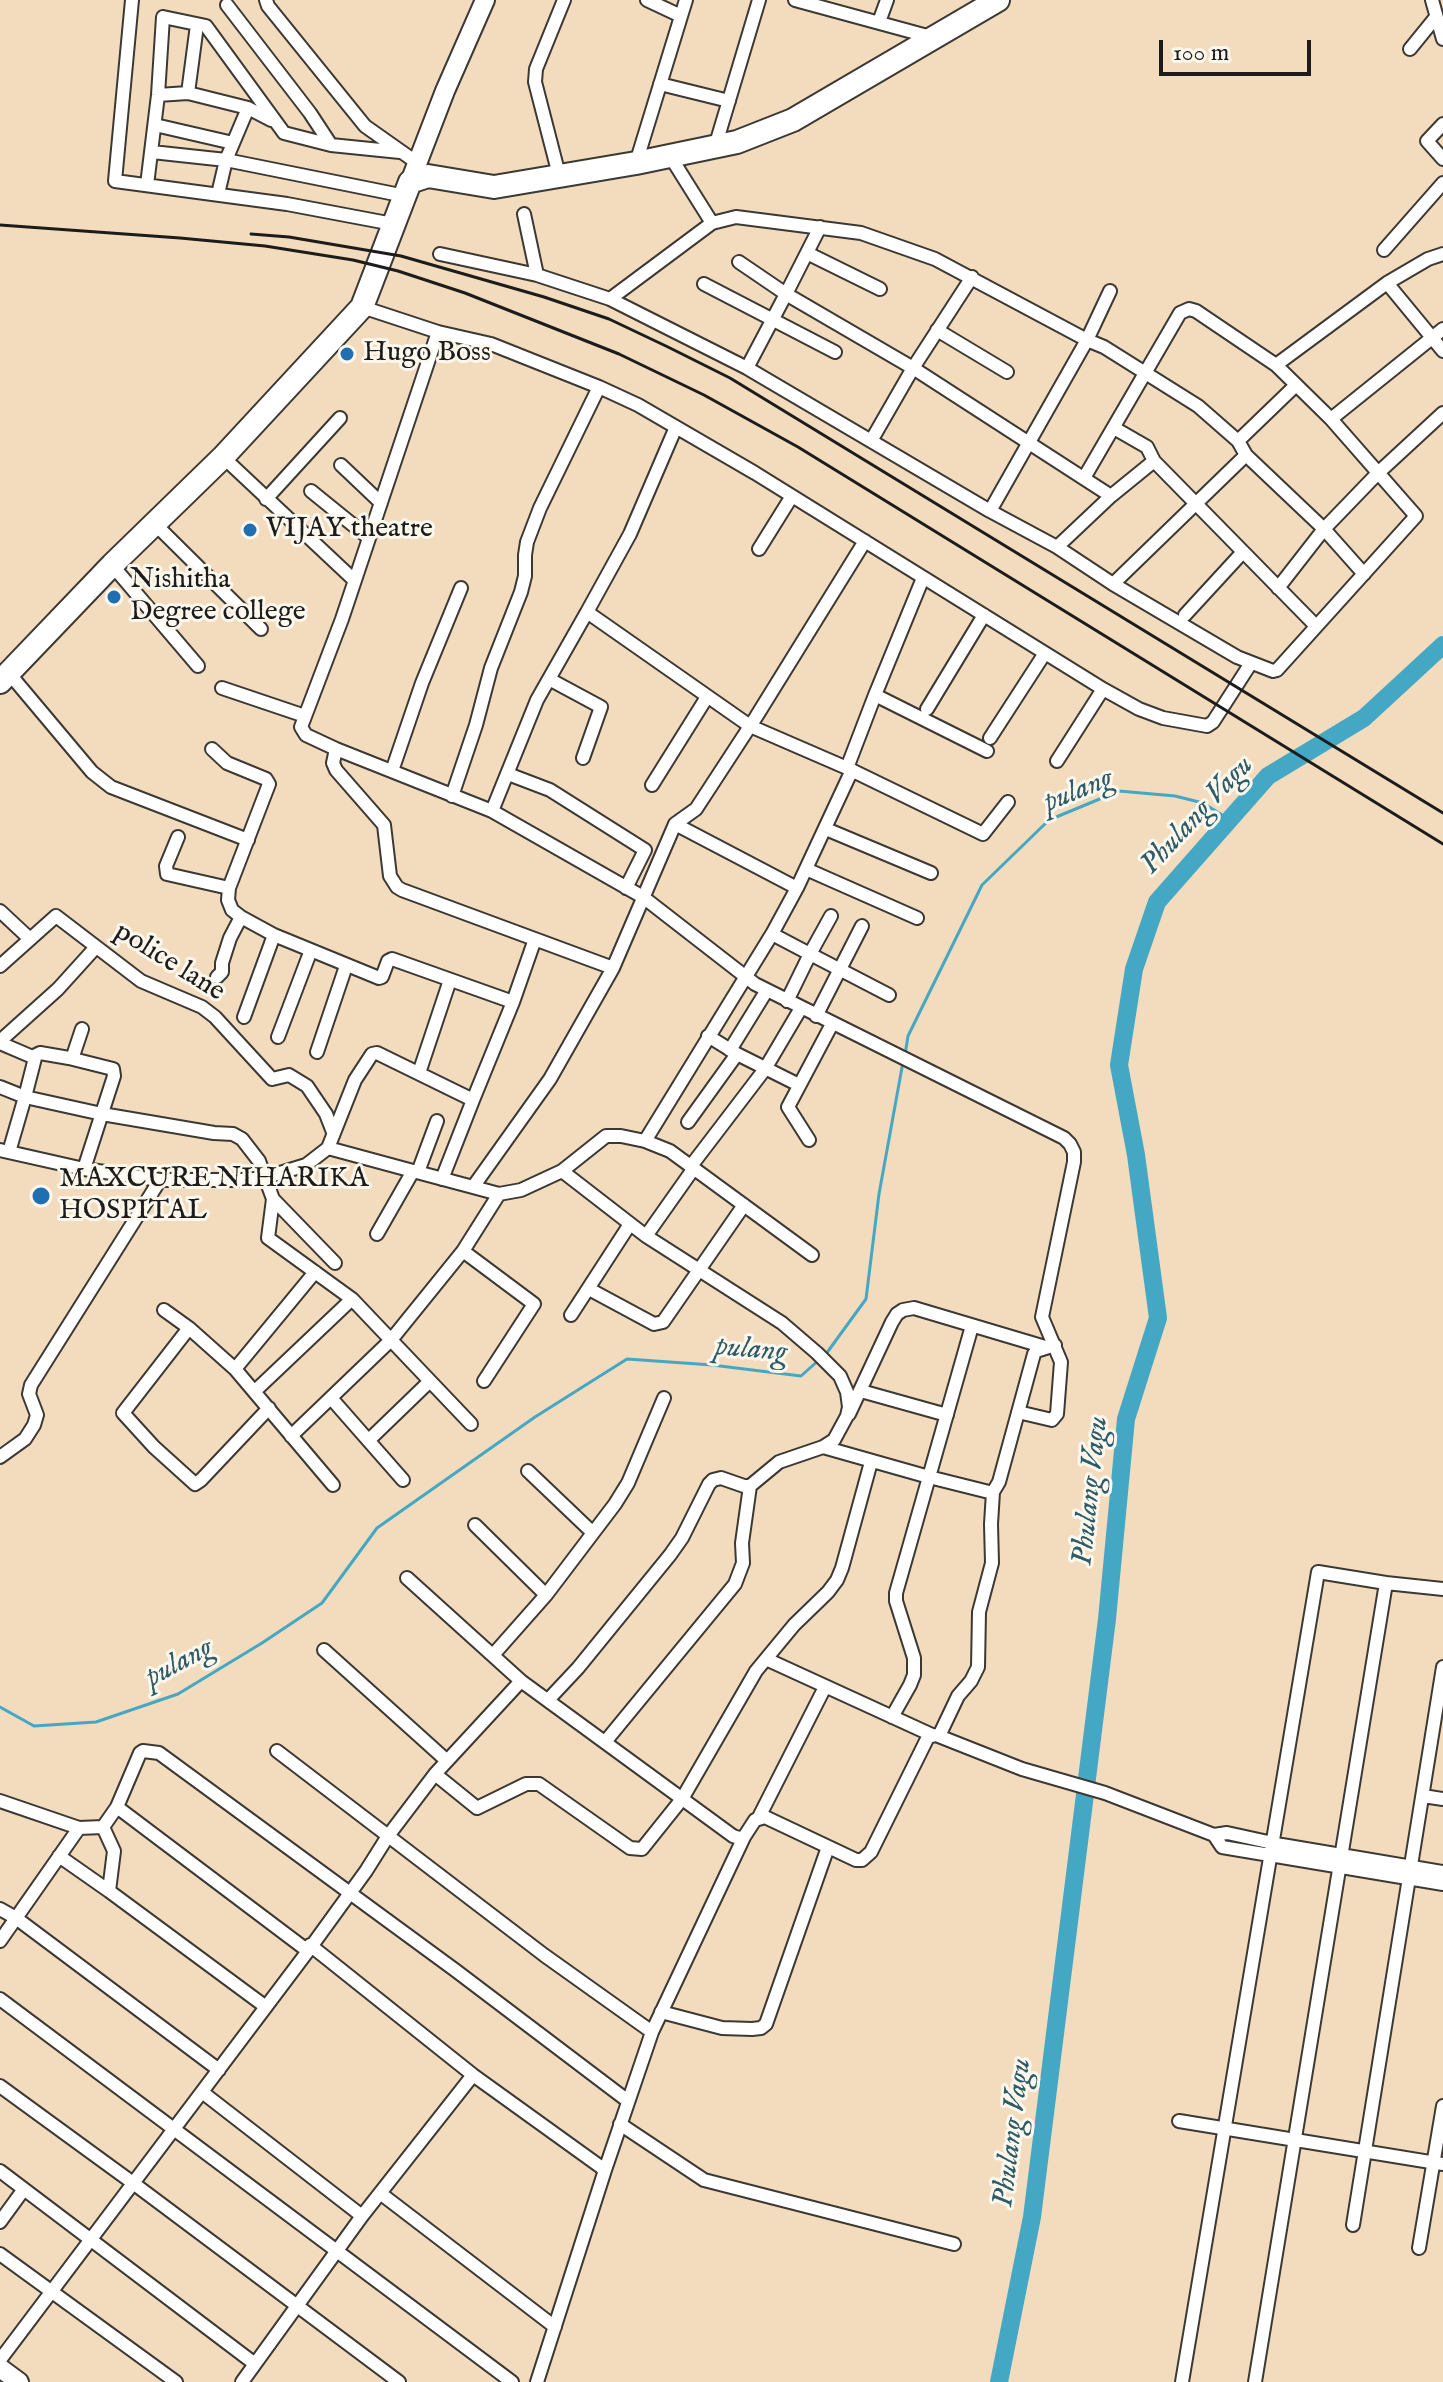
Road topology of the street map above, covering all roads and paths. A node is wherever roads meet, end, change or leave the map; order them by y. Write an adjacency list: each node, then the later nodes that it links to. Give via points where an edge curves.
1 (132, 0): 39 (street, via 115,181)
2 (266, 0): 36 (street)
3 (485, 0): 36 (street)
4 (564, 0): 37 (street, via 535,82)
5 (647, 0): 13 (street)
6 (686, 0): 13 (street)
7 (759, 0): 23 (street)
8 (795, 0): 15 (street)
9 (887, 0): 15 (street)
10 (998, 0): 17 (highway)
11 (1432, 0): 14 (street)
12 (227, 5): 29 (street)
13 (681, 16): 20 (street)
14 (1436, 17): 18 (street); 19 (street)
15 (879, 22): 17 (street)
16 (197, 25): 21 (street); 22 (street, via 163,17); 25 (street, via 206,26)
17 (933, 38): 30 (highway, via 793,120)
18 (1443, 39)
19 (1410, 49)
20 (660, 84): 23 (street); 35 (street)
21 (188, 93): 22 (street); 24 (street)
22 (158, 95): 27 (street)
23 (729, 101): 30 (street)
24 (248, 108): 25 (street); 28 (street)
25 (276, 123): 29 (street, via 284,133)
26 (1443, 124): 33 (street, via 1427,141)
27 (155, 125): 28 (street); 31 (street)
28 (233, 143): 34 (street)
29 (331, 145): 36 (street)
30 (715, 147): 32 (highway)
31 (152, 152): 34 (street); 39 (street)
32 (670, 156): 35 (highway); 42 (street)
33 (1443, 159)
34 (226, 160): 36 (street); 40 (street)
35 (636, 163): 37 (highway)
36 (408, 173): 37 (highway, via 494,187); 43 (highway)
37 (559, 175)
38 (1443, 183): 45 (street)
39 (147, 185): 40 (street)
40 (218, 194): 43 (street)
41 (524, 214): 50 (street)
42 (712, 223): 44 (street, via 736,217); 58 (street)
43 (393, 224): 57 (highway)
44 (820, 227): 46 (street); 51 (street, via 861,233)
45 (1384, 250)
46 (807, 253): 54 (street); 56 (street)
47 (440, 254): 50 (street)
48 (1443, 254): 52 (street)
49 (739, 262): 56 (street)
50 (537, 275): 58 (street)
51 (972, 277): 61 (street); 64 (street)
52 (1387, 283): 63 (street); 67 (street)
53 (704, 284): 59 (street)
54 (880, 289)
55 (1110, 291): 64 (street)
56 (786, 294): 59 (street); 69 (street)
57 (366, 297): 62 (street); 83 (highway); 117 (highway, via 357,293)
58 (610, 299): 68 (street)
59 (773, 319): 66 (street); 68 (street)
60 (1443, 329): 63 (street)
61 (937, 330): 69 (street); 70 (street)
62 (438, 332): 73 (street, via 491,344); 92 (street)
63 (1432, 338): 65 (street); 76 (street)
64 (1087, 340): 71 (street); 81 (street)
65 (1443, 351)
66 (835, 352)
67 (1276, 365): 71 (street, via 1189,309 1180,313); 72 (street)
68 (747, 368): 79 (street)
69 (913, 368): 79 (street); 81 (street)
70 (1007, 372)
71 (1146, 372): 78 (street); 80 (street)
72 (1295, 386): 76 (street); 80 (street)
73 (599, 387): 77 (street); 134 (street, via 527,542 521,592 491,668)
74 (1443, 413): 86 (street)
75 (340, 418): 91 (street)
76 (1331, 419): 86 (street)
77 (676, 427): 89 (street); 109 (street, via 630,534)
78 (1114, 428): 84 (street, via 1147,447); 87 (street)
79 (871, 441): 94 (street)
80 (1238, 441): 82 (street)
81 (1028, 443): 87 (street); 94 (street)
82 (1246, 455): 93 (street); 96 (street)
83 (223, 457): 91 (street); 95 (highway)
84 (1154, 461): 90 (street); 93 (street)
85 (341, 465): 92 (street)
86 (1378, 473): 96 (street); 103 (street, via 1416,516)
87 (1084, 478): 90 (street)
88 (311, 491): 97 (street)
89 (792, 496): 98 (street); 100 (street)
90 (1111, 496): 99 (street)
91 (266, 499): 105 (street)
92 (381, 503): 97 (street)
93 (1195, 504): 101 (street); 106 (street)
94 (990, 511): 99 (street)
95 (155, 524): 102 (highway); 113 (street)
96 (1324, 529): 103 (street); 108 (street)
97 (369, 538): 105 (street)
98 (865, 541): 104 (street); 125 (street)
99 (1057, 547): 106 (street)
100 (759, 549)
101 (1242, 553): 108 (street); 111 (street)
102 (112, 565): 116 (street); 117 (highway)
103 (1364, 574): 112 (street)
104 (923, 578): 110 (street); 121 (street)
105 (354, 580): 124 (street)
106 (1113, 584): 115 (street)
107 (461, 588): 131 (street)
108 (1278, 588): 112 (street)
109 (587, 612): 118 (street); 122 (street)
110 (984, 615): 114 (street); 123 (street)
111 (1185, 615)
112 (1316, 626): 115 (street, via 1277,670)
113 (261, 629)
114 (1045, 653): 120 (street); 121 (street, via 989,745)
115 (1251, 663): 120 (street, via 1207,726 1163,718)
116 (198, 666)
117 (3, 672): 140 (street, via 111,787)
118 (549, 679): 128 (street, via 601,707); 132 (street)
119 (222, 688): 124 (street)
120 (1103, 689): 129 (street)
121 (875, 695): 130 (street)
122 (707, 697): 125 (street); 133 (street)
123 (927, 709)
124 (305, 716): 127 (street, via 302,731)
125 (750, 726): 130 (street); 137 (street, via 696,809)
126 (212, 749): 140 (street, via 227,763 269,781)
127 (336, 749): 131 (street); 155 (street, via 336,770 384,825 390,876 397,887)
128 (583, 758)
129 (1057, 761)
130 (850, 769): 135 (street, via 983,834); 138 (street)
131 (392, 771): 134 (street)
132 (508, 774): 136 (street); 144 (street, via 550,790 645,850)
133 (652, 785)
134 (452, 796): 136 (street)
135 (1008, 802)
136 (492, 811): 144 (street)
137 (675, 824): 145 (street); 146 (street)
138 (826, 829): 141 (street); 142 (street)
139 (178, 837): 143 (street, via 167,874)
140 (248, 840): 143 (street)
141 (806, 869): 145 (street); 150 (street)
142 (931, 873)
143 (229, 888): 149 (street, via 232,910)
144 (626, 888): 146 (street)
145 (797, 888): 152 (street)
146 (643, 897): 161 (street); 164 (street)
147 (0, 911): 154 (street)
148 (831, 916): 158 (street)
149 (241, 917): 153 (street); 163 (street)
150 (917, 918)
151 (862, 926): 162 (street)
152 (772, 934): 158 (street); 164 (street)
153 (274, 935): 157 (street); 172 (street)
154 (30, 939): 156 (street, police lane, via 56,916); 159 (street, police lane)
155 (535, 939): 161 (street); 169 (street)
156 (96, 947): 177 (street); 191 (street, police lane, via 141,981 202,1007 272,1079 289,1075 307,1086)
157 (311, 950): 160 (street); 176 (street)
158 (810, 954): 162 (street); 168 (street)
159 (0, 966)
160 (346, 966): 165 (street, via 381,978 392,959); 178 (street)
161 (613, 968): 203 (street, via 550,1079)
162 (840, 970): 167 (street); 171 (street)
163 (217, 977)
164 (744, 977): 166 (street); 175 (street)
165 (450, 980): 169 (street); 183 (street)
166 (767, 990): 168 (street); 179 (street)
167 (889, 995)
168 (787, 1001): 170 (street)
169 (513, 1002): 187 (street)
170 (801, 1008): 171 (street); 182 (street)
171 (816, 1016): 173 (street)
172 (244, 1017)
173 (832, 1024): 184 (street); 222 (street, via 1070,1144 1074,1162 1042,1317)
174 (82, 1029): 181 (street)
175 (708, 1036): 179 (street); 193 (street)
176 (278, 1037)
177 (0, 1042): 180 (street)
178 (317, 1052)
179 (734, 1052): 182 (street); 190 (street)
180 (34, 1056): 181 (street); 186 (street)
181 (69, 1058): 188 (street, via 113,1069)
182 (765, 1069): 184 (street); 196 (street)
183 (419, 1073): 187 (street); 191 (street, via 372,1054)
184 (799, 1085): 192 (street, via 788,1107)
185 (0, 1087): 186 (street)
186 (25, 1097): 188 (street); 195 (street)
187 (473, 1100): 201 (street)
188 (102, 1114): 197 (street); 200 (street, via 233,1134)
189 (437, 1121): 199 (street)
190 (688, 1122)
191 (333, 1132): 194 (street)
192 (809, 1140)
193 (645, 1141): 196 (street); 198 (street, via 606,1136)
194 (328, 1148): 199 (street); 200 (street, via 306,1165)
195 (4, 1151): 197 (street)
196 (692, 1167): 206 (street); 209 (street)
197 (84, 1169): 202 (street)
198 (562, 1171): 204 (street); 207 (street)
199 (416, 1172): 201 (street); 208 (street)
200 (267, 1177): 202 (street); 205 (street)
201 (442, 1179): 203 (street)
202 (160, 1180): 238 (street, via 31,1385 37,1415 31,1432)
203 (473, 1187): 204 (street)
204 (499, 1194): 210 (street)
205 (273, 1199): 212 (street); 214 (street, via 268,1238)
206 (744, 1205): 211 (street); 213 (street)
207 (630, 1224): 209 (street); 215 (street)
208 (377, 1234)
209 (646, 1236): 213 (street)
210 (463, 1251): 221 (street); 225 (street, via 534,1304)
211 (812, 1255)
212 (335, 1263)
213 (699, 1270): 215 (street, via 659,1324); 233 (street, via 782,1323 831,1365 847,1392)
214 (315, 1272): 216 (street); 223 (street)
215 (589, 1289): 218 (street)
216 (352, 1299): 221 (street); 226 (street)
217 (164, 1310): 220 (street)
218 (571, 1315)
219 (972, 1326): 222 (street); 227 (street, via 914,1308 903,1310 892,1322); 232 (street)
220 (189, 1328): 223 (street); 230 (street, via 123,1413 154,1447 195,1484)
221 (391, 1340): 224 (street); 228 (street)
222 (1052, 1346): 231 (street, via 1034,1354); 231 (street, via 1061,1362 1057,1414 1052,1420)
223 (235, 1369): 226 (street)
224 (430, 1381): 234 (street); 236 (street)
225 (484, 1381)
226 (255, 1391): 230 (street)
227 (861, 1391): 232 (street); 233 (street)
228 (331, 1398): 235 (street); 236 (street)
229 (664, 1398): 247 (street, via 628,1483)
230 (269, 1408): 235 (street)
231 (1018, 1412): 245 (street)
232 (947, 1415): 241 (street)
233 (847, 1416): 237 (street, via 834,1440)
234 (471, 1424)
235 (291, 1436): 243 (street)
236 (370, 1439): 242 (street)
237 (823, 1447): 239 (street); 244 (street, via 779,1462)
238 (0, 1457)
239 (871, 1462): 241 (street); 254 (street, via 837,1580)
240 (528, 1471): 247 (street)
241 (929, 1477): 245 (street); 259 (street, via 896,1593 914,1675)
242 (403, 1480)
243 (333, 1485)
244 (750, 1486): 258 (street, via 721,1478 709,1484 670,1555); 261 (street, via 743,1563 735,1584)
245 (993, 1492): 260 (street, via 992,1563 979,1612 978,1667)
246 (475, 1525): 251 (street)
247 (593, 1533): 251 (street)
248 (407, 1578): 253 (street)
249 (1386, 1583): 250 (street); 276 (street, via 1318,1572); 278 (street)
250 (1443, 1589)
251 (546, 1595): 253 (street)
252 (324, 1650): 263 (street)
253 (493, 1655): 256 (street)
254 (766, 1659): 257 (street); 266 (street)
255 (1443, 1667): 265 (street)
256 (521, 1681): 258 (street); 263 (street)
257 (825, 1687): 259 (street); 270 (street)
258 (548, 1700): 261 (street)
259 (892, 1717): 260 (street)
260 (935, 1736): 275 (street, via 928,1737 866,1857 856,1860); 276 (street, via 1214,1835 1222,1847)
261 (605, 1742): 266 (street)
262 (277, 1751): 273 (street)
263 (446, 1760): 264 (street)
264 (435, 1774): 266 (street, via 477,1808 526,1784 539,1784 635,1849 642,1849); 273 (street)
265 (1423, 1796): 267 (street); 280 (street)
266 (682, 1799): 274 (street, via 733,1836)
267 (1443, 1799)
268 (0, 1801): 272 (street)
269 (117, 1807): 271 (street); 283 (street, via 140,1753 159,1753); 287 (street)
270 (759, 1817): 274 (street); 275 (street)
271 (103, 1827): 272 (street); 282 (street, via 114,1851)
272 (79, 1828): 277 (street)
273 (388, 1836): 283 (street); 291 (street)
274 (744, 1837): 290 (street)
275 (828, 1847): 290 (street, via 766,2024 722,2028)
276 (1272, 1850): 278 (street); 300 (street)
277 (59, 1856): 282 (street); 285 (street)
278 (1340, 1861): 280 (street); 302 (street)
279 (1443, 1872): 280 (street)
280 (1409, 1873): 281 (street); 303 (street)
281 (1443, 1884)
282 (109, 1891): 289 (street)
283 (350, 1892): 287 (street); 296 (street)
284 (0, 1909): 285 (street)
285 (16, 1918): 286 (street); 292 (street)
286 (0, 1941)
287 (309, 1948): 289 (street); 293 (street)
288 (0, 1999): 301 (street)
289 (266, 2007): 292 (street)
290 (661, 2012): 291 (street)
291 (652, 2032): 296 (street)
292 (219, 2070): 295 (street)
293 (473, 2075): 305 (street); 309 (street)
294 (0, 2086): 307 (street)
295 (202, 2092): 301 (street); 310 (street)
296 (628, 2101): 299 (street)
297 (1443, 2106): 304 (street)
298 (1179, 2121): 300 (street)
299 (620, 2124): 305 (street); 314 (street, via 704,2180)
300 (1226, 2127): 302 (street); 330 (street)
301 (173, 2130): 307 (street); 316 (street)
302 (1295, 2139): 303 (street); 331 (street)
303 (1365, 2150): 304 (street); 312 (street)
304 (1438, 2163): 315 (street)
305 (605, 2170): 320 (street)
306 (0, 2171): 308 (street)
307 (133, 2183): 313 (street); 319 (street)
308 (24, 2189): 311 (street); 313 (street)
309 (380, 2193): 310 (street); 320 (street)
310 (362, 2216): 316 (street)
311 (0, 2222)
312 (1353, 2225)
313 (92, 2239): 318 (street); 322 (street)
314 (954, 2244)
315 (1419, 2248)
316 (338, 2250): 319 (street); 328 (street)
317 (0, 2254): 318 (street)
318 (52, 2291): 321 (street); 325 (street)
319 (297, 2305): 322 (street); 327 (street)
320 (555, 2327): 329 (street)
321 (0, 2360)
322 (255, 2364): 326 (street)
323 (0, 2368): 324 (street)
324 (19, 2382)
325 (176, 2382)
326 (242, 2382)
327 (399, 2382)
328 (512, 2382)
329 (537, 2382)
330 (1182, 2382)
331 (1255, 2382)

